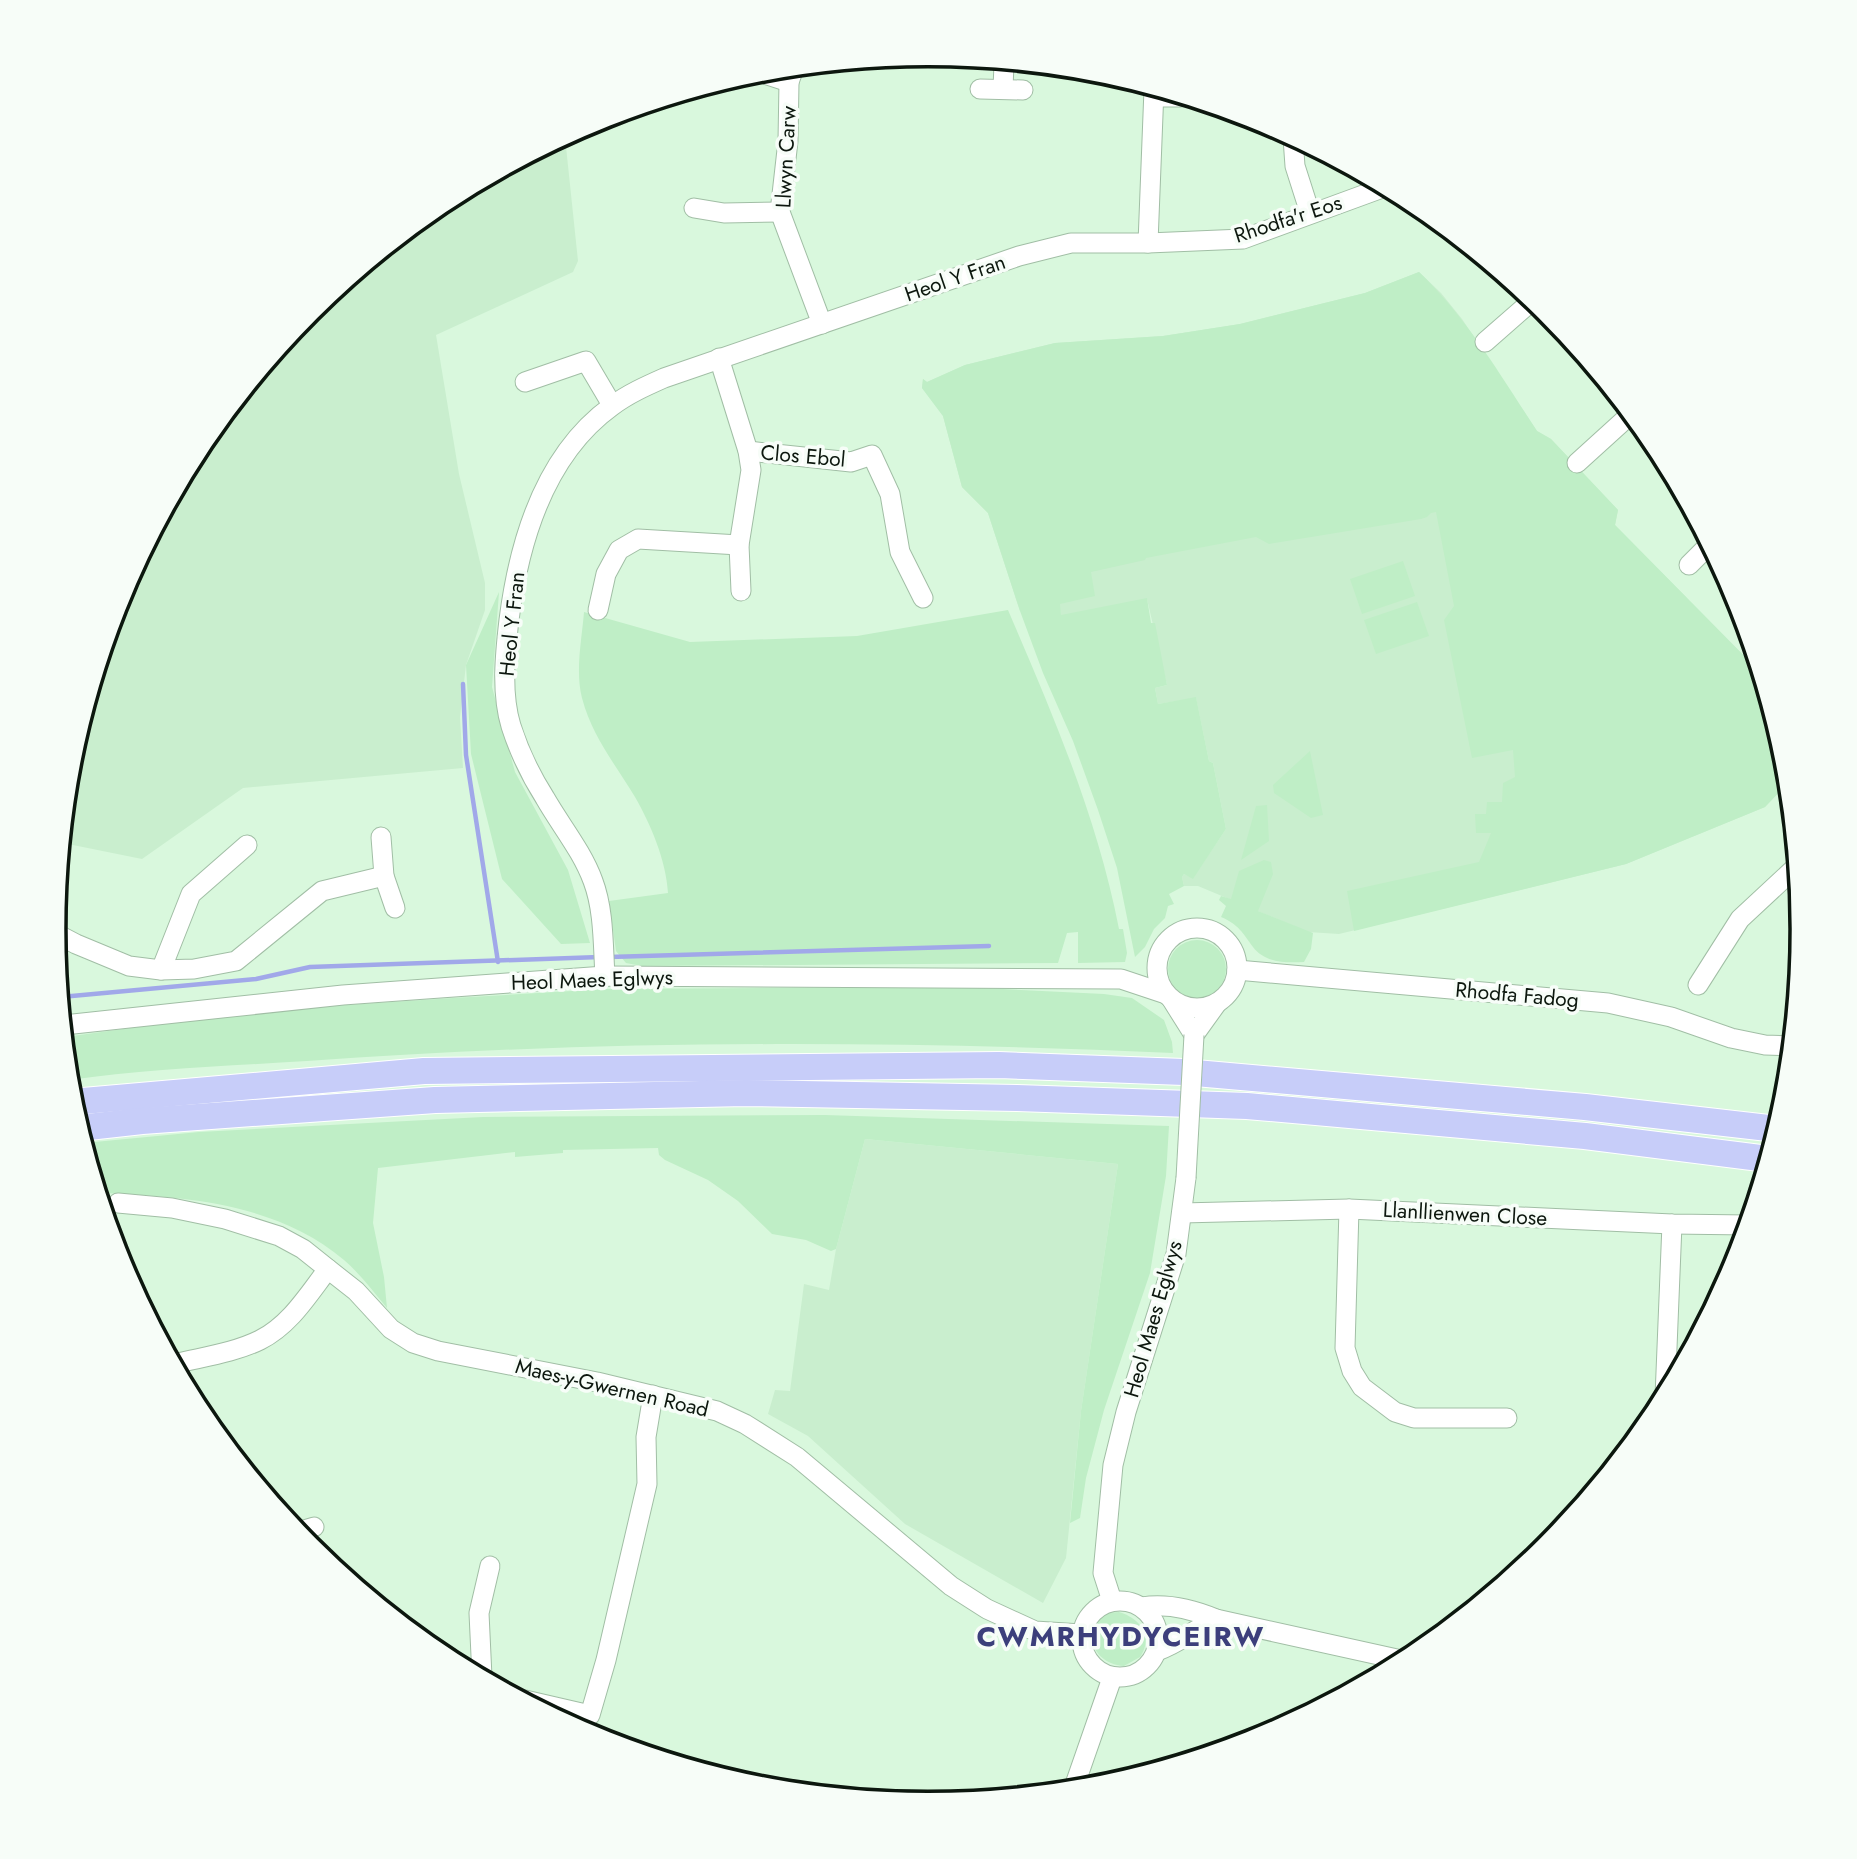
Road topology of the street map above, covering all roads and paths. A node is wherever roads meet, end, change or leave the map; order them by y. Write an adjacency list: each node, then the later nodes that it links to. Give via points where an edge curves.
1 (1007, 71): 3 (street, via 1013,90)
2 (792, 79): 8 (street, Llwyn Carw)
3 (980, 89)
4 (1154, 98): 10 (street)
5 (1294, 149): 9 (street)
6 (1373, 191): 9 (street, Rhodfa'r Eos)
7 (694, 208): 8 (street, via 724,213)
8 (780, 212): 12 (street, Llwyn Carw)
9 (1310, 213): 10 (street, Rhodfa'r Eos, via 1242,239)
10 (1148, 243): 12 (street, Heol Y Fran, via 1071,243 1019,256)
11 (1525, 307): 13 (street)
12 (822, 324): 14 (street, Heol Y Fran)
13 (1485, 342)
14 (719, 358): 16 (street, Heol Y Fran, via 664,378); 18 (street)
15 (525, 382): 16 (street, via 586,361)
16 (612, 405): 35 (street, Heol Y Fran, via 548,479 521,549 506,639 505,686 510,724 525,761 594,883)
17 (1623, 421): 19 (street)
18 (748, 451): 20 (street, via 751,470); 24 (street, Clos Ebol, via 851,462 872,455 890,494 900,552)
19 (1577, 463)
20 (739, 545): 23 (street); 25 (street, via 638,539 619,550 606,574)
21 (1703, 551): 22 (street)
22 (1689, 565)
23 (741, 591)
24 (923, 598)
25 (598, 610)
26 (381, 837): 29 (street)
27 (247, 845): 33 (street, via 191,894)
28 (1789, 873): 37 (street, via 1740,919)
29 (384, 876): 30 (street); 33 (street, via 322,891 236,961)
30 (395, 908)
31 (66, 939): 33 (street, via 129,966)
32 (1157, 959): 34 (street, Heol Maes Eglwys, via 1172,936 1198,927 1228,942); 36 (street, Heol Maes Eglwys); 38 (street, via 1157,977)
33 (161, 970)
34 (1237, 970): 39 (street, via 1230,991); 42 (street, Rhodfa Fadog, via 1608,1003 1671,1017 1731,1038)
35 (605, 976): 36 (street, Heol Maes Eglwys); 40 (street, Heol Maes Eglwys, via 343,995)
36 (1121, 979): 38 (street, Heol Maes Eglwys)
37 (1698, 985)
38 (1169, 997): 39 (street, Heol Maes Eglwys, via 1199,1008); 41 (street)
39 (1217, 1003): 41 (street)
40 (72, 1024)
41 (1194, 1034): 49 (street, Heol Maes Eglwys, bridge)
42 (1782, 1046)
43 (84, 1101): 45 (highway, via 424,1071 999,1065 1184,1072)
44 (90, 1127): 46 (highway, via 435,1100 745,1093 1017,1098 1247,1106 1585,1136)
45 (1767, 1128)
46 (1760, 1158)
47 (118, 1203): 52 (street, Maes-y-Gwernen Road, via 249,1225 303,1249)
48 (1349, 1209): 49 (street, Llanllienwen Close); 50 (street, Llanllienwen Close); 56 (street, via 1345,1348 1362,1387 1395,1412 1414,1418)
49 (1182, 1213): 58 (street, Heol Maes Eglwys, via 1175,1254 1113,1465 1103,1573)
50 (1672, 1224): 51 (street, Llanllienwen Close); 54 (street)
51 (1738, 1225)
52 (328, 1269): 53 (street, via 293,1314 260,1340); 55 (street, Maes-y-Gwernen Road, via 391,1329 413,1343)
53 (183, 1362)
54 (1666, 1375)
55 (653, 1395): 61 (street, Maes-y-Gwernen Road, via 717,1411 797,1457 951,1586 987,1609 1035,1631); 66 (street, via 646,1437 648,1484 590,1715)
56 (1507, 1417)
57 (491, 1566): 64 (street, via 479,1613)
58 (1112, 1601): 59 (street); 61 (street, via 1091,1612)
59 (1142, 1607): 60 (street, via 1199,1611); 62 (street, via 1153,1618)
60 (1216, 1619): 62 (street); 63 (street)
61 (1081, 1634): 65 (street, via 1088,1662)
62 (1157, 1651): 65 (street, via 1147,1667 1131,1677)
63 (1389, 1657)
64 (481, 1666)
65 (1112, 1678): 67 (street)
66 (557, 1707)
67 (1077, 1778)

